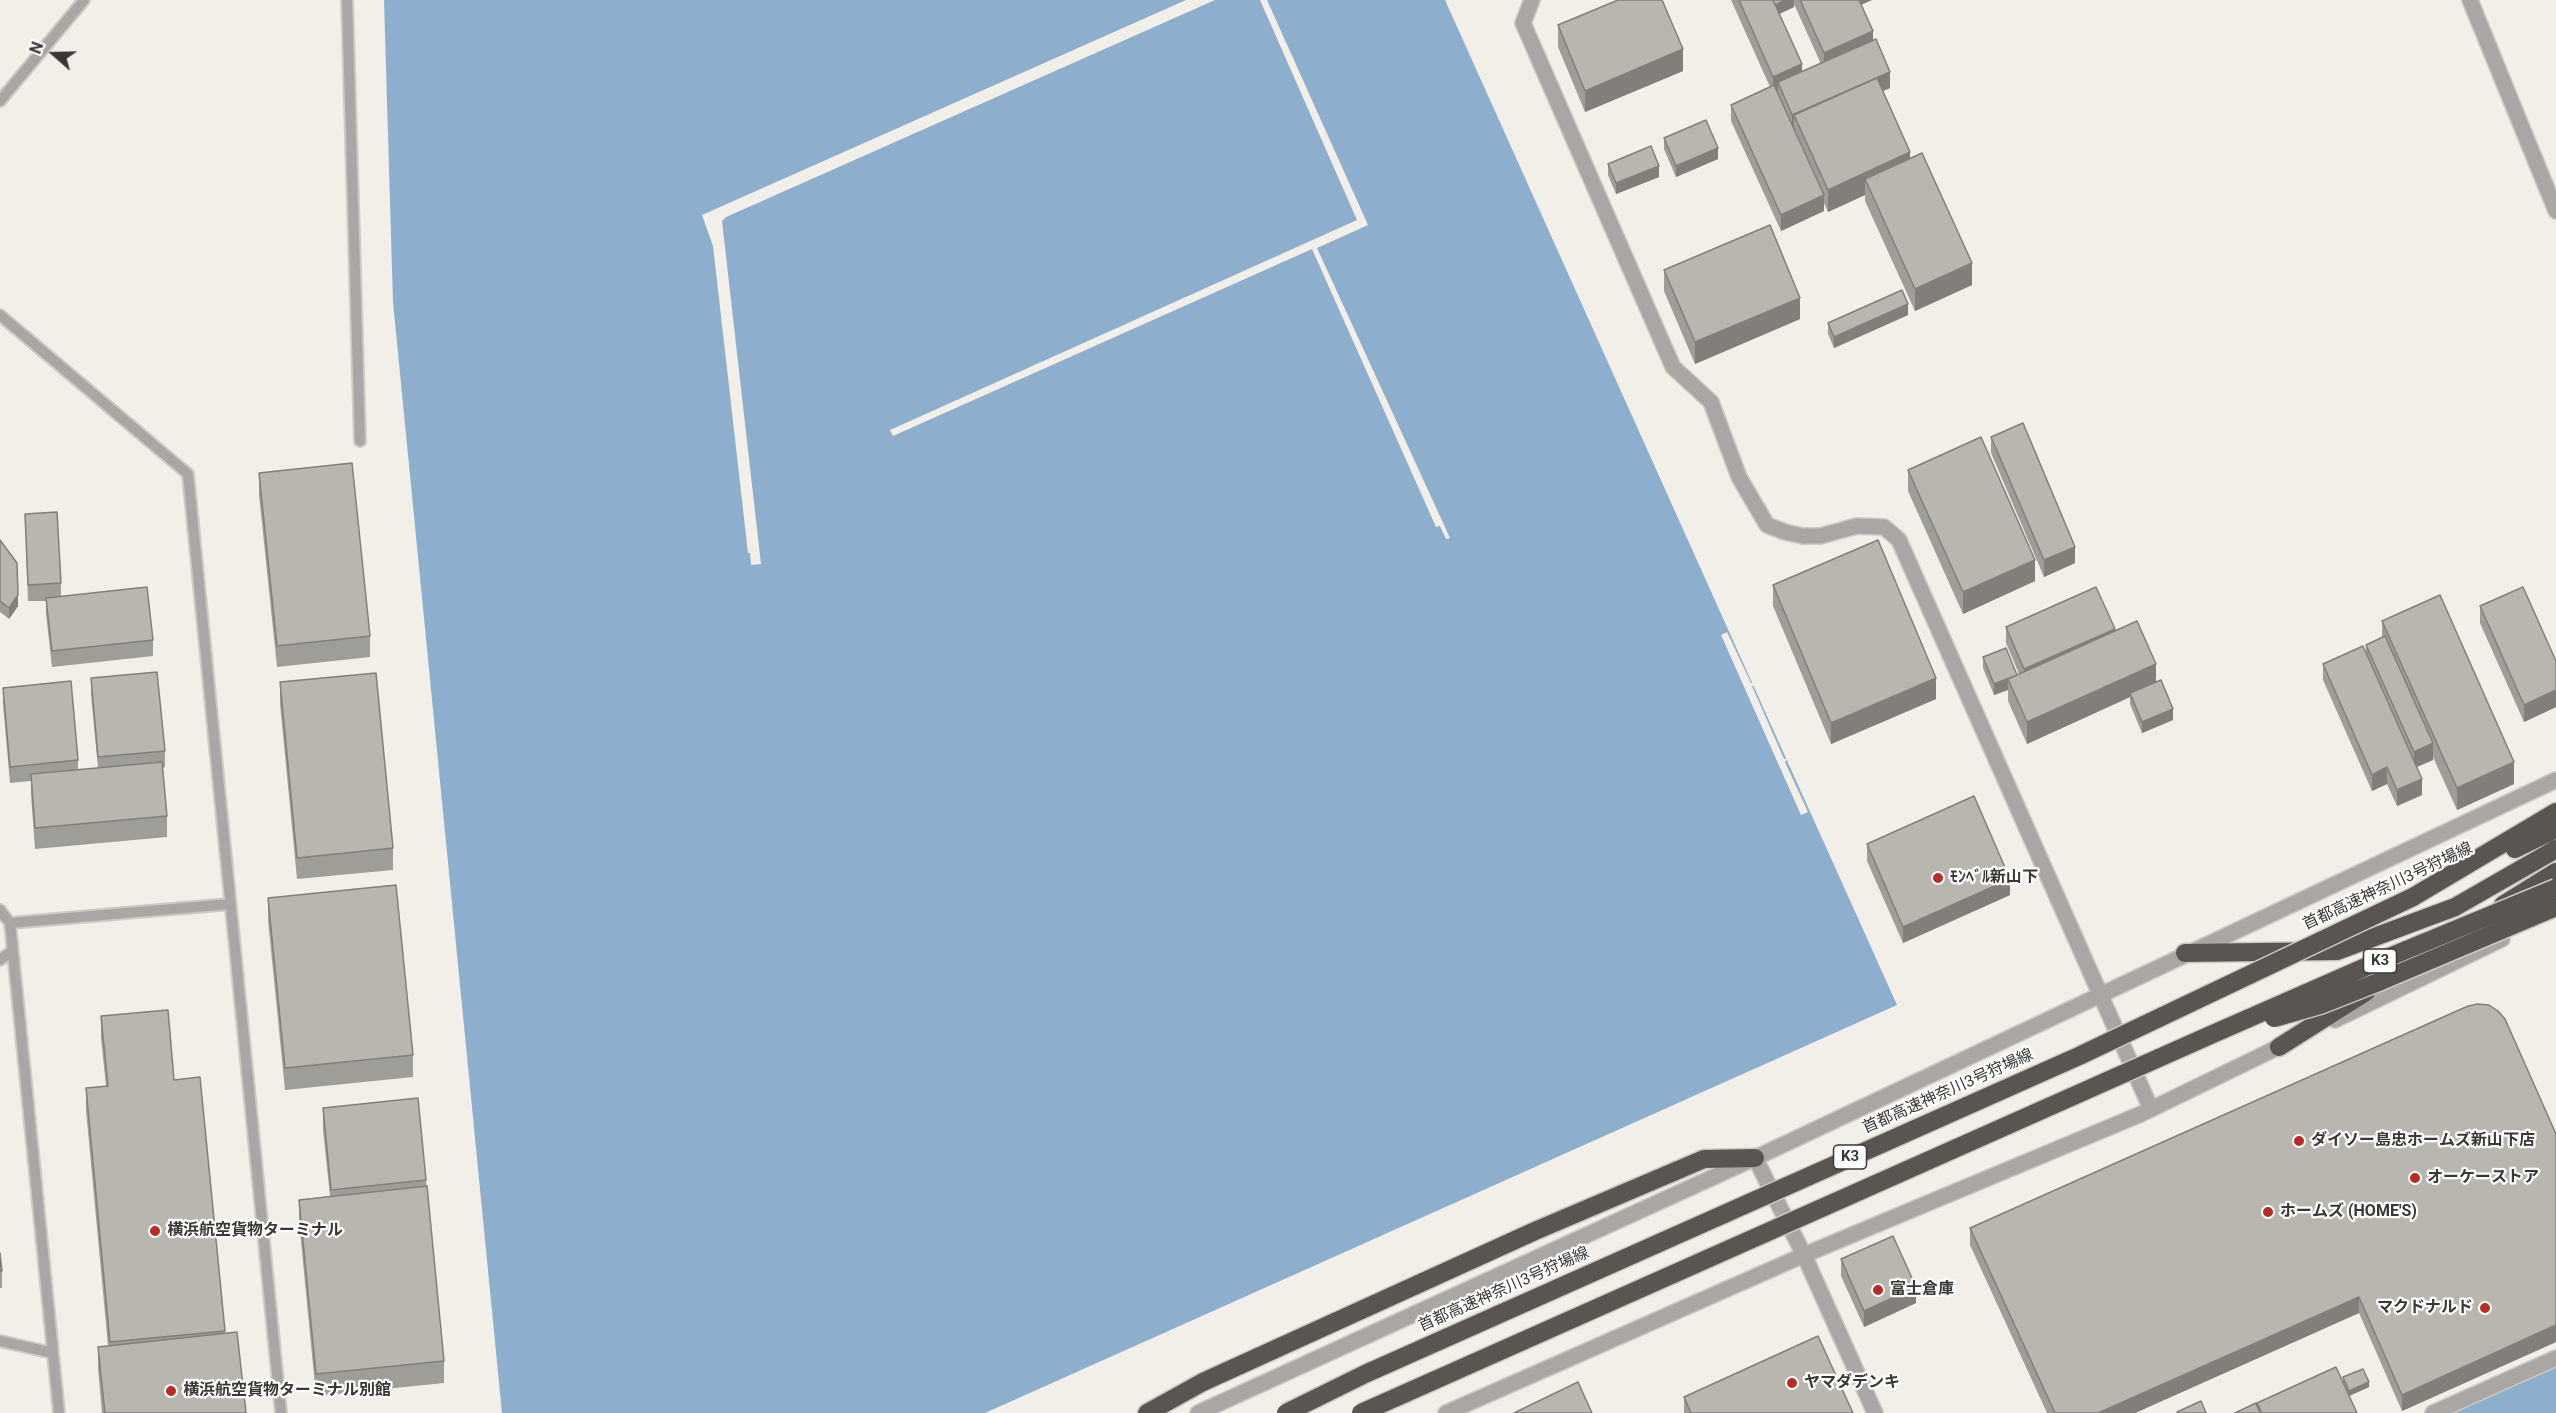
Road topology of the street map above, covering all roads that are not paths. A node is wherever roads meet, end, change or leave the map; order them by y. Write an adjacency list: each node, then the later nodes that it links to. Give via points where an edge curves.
1 (84, 0): 5 (lane)
2 (347, 0): 8 (lane)
3 (1532, 0): 24 (street, via 1523,23 1673,367 1711,402 1739,477 1767,525 1803,536 1820,536 1857,526 1884,527 1899,540)
4 (2470, 0): 6 (street)
5 (0, 101)
6 (2556, 211)
7 (0, 315): 16 (lane, via 188,474)
8 (360, 441)
9 (2556, 780): 22 (street)
10 (2556, 812): 15 (highway, K3)
11 (2556, 829): 15 (highway, 首都高速神奈川3号狩場線 / K3)
12 (2556, 849): 22 (highway, K3, via 2455,907 2337,951)
13 (2556, 872): 26 (highway, K3, bridge)
14 (2556, 888): 25 (highway, K3, bridge)
15 (2413, 897): 37 (highway, 首都高速神奈川3号狩場線 / K3, bridge, via 2079,1056 1418,1350)
16 (230, 904): 20 (lane); 34 (lane)
17 (2556, 907): 25 (highway, K3, bridge, via 2320,1005)
18 (0, 910): 20 (lane)
19 (2556, 912): 26 (street)
20 (10, 923): 21 (lane)
21 (12, 951): 23 (lane); 31 (lane)
22 (2186, 953): 24 (street)
23 (0, 960)
24 (2100, 994): 27 (street); 28 (street)
25 (2206, 1037): 38 (highway, K3, bridge)
26 (2278, 1047): 27 (street)
27 (2151, 1109): 29 (street)
28 (1755, 1158): 29 (street); 35 (highway, via 1704,1159 1203,1382); 36 (street)
29 (1804, 1255): 39 (street); 40 (street)
30 (0, 1341): 31 (lane)
31 (53, 1353): 33 (lane)
32 (2556, 1358): 41 (street)
33 (59, 1413)
34 (281, 1413)
35 (1147, 1413)
36 (1198, 1413)
37 (1286, 1413)
38 (1361, 1413)
39 (1446, 1413)
40 (1875, 1413)
41 (2433, 1413)

